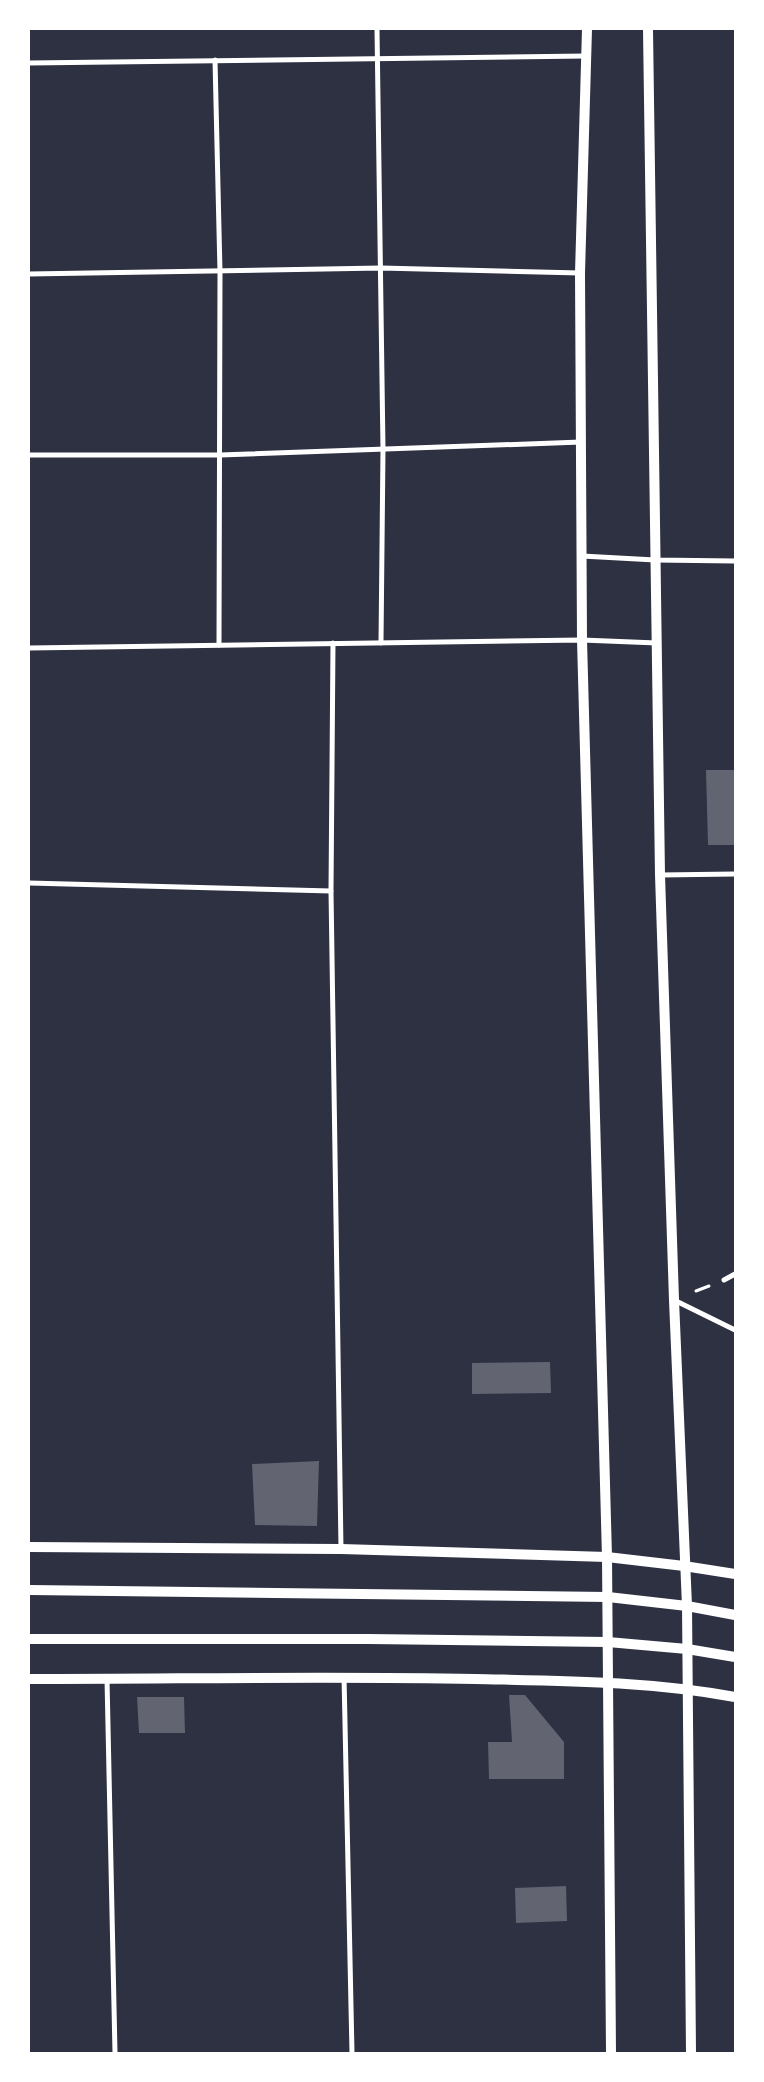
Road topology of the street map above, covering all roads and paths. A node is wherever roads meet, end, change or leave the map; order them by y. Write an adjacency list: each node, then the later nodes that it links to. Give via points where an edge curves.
1 (377, 29): 6 (street)
2 (587, 29): 4 (main road)
3 (648, 29): 17 (main road)
4 (587, 56): 6 (street); 10 (main road)
5 (215, 60): 6 (street); 7 (street); 9 (street)
6 (377, 60): 8 (street)
7 (29, 63)
8 (381, 268): 9 (street); 10 (street); 13 (street)
9 (220, 272): 11 (street); 15 (street)
10 (580, 273): 12 (main road)
11 (29, 274)
12 (582, 442): 13 (street); 16 (main road)
13 (383, 449): 15 (street); 21 (street)
14 (29, 455): 15 (street)
15 (220, 455): 23 (street)
16 (582, 556): 17 (street); 19 (main road)
17 (656, 560): 18 (street); 22 (main road)
18 (735, 561)
19 (582, 640): 21 (street); 22 (street); 35 (main road)
20 (334, 643): 21 (street); 23 (street); 28 (street)
21 (382, 643)
22 (657, 643): 26 (main road)
23 (219, 645): 24 (street)
24 (29, 648)
25 (735, 874): 26 (street)
26 (660, 875): 31 (main road)
27 (29, 883): 28 (street)
28 (331, 890): 34 (street)
29 (735, 1274): 30 (street)
30 (724, 1280)
31 (674, 1300): 32 (street); 36 (main road)
32 (735, 1330)
33 (29, 1547): 34 (main road)
34 (341, 1549): 35 (main road)
35 (607, 1557): 36 (main road); 39 (main road)
36 (684, 1566): 37 (main road); 40 (main road)
37 (735, 1574)
38 (29, 1590): 39 (main road)
39 (608, 1597): 40 (main road); 43 (main road)
40 (686, 1606): 41 (main road); 44 (main road)
41 (735, 1615)
42 (29, 1639): 43 (main road)
43 (608, 1642): 44 (main road); 49 (main road)
44 (686, 1649): 45 (main road); 50 (main road)
45 (735, 1657)
46 (344, 1676): 48 (main road); 49 (main road); 53 (street)
47 (29, 1679): 48 (main road)
48 (107, 1679): 52 (street)
49 (608, 1682): 50 (main road); 54 (main road)
50 (687, 1688): 51 (main road); 55 (main road)
51 (735, 1697)
52 (115, 2053)
53 (352, 2053)
54 (612, 2053)
55 (691, 2053)

